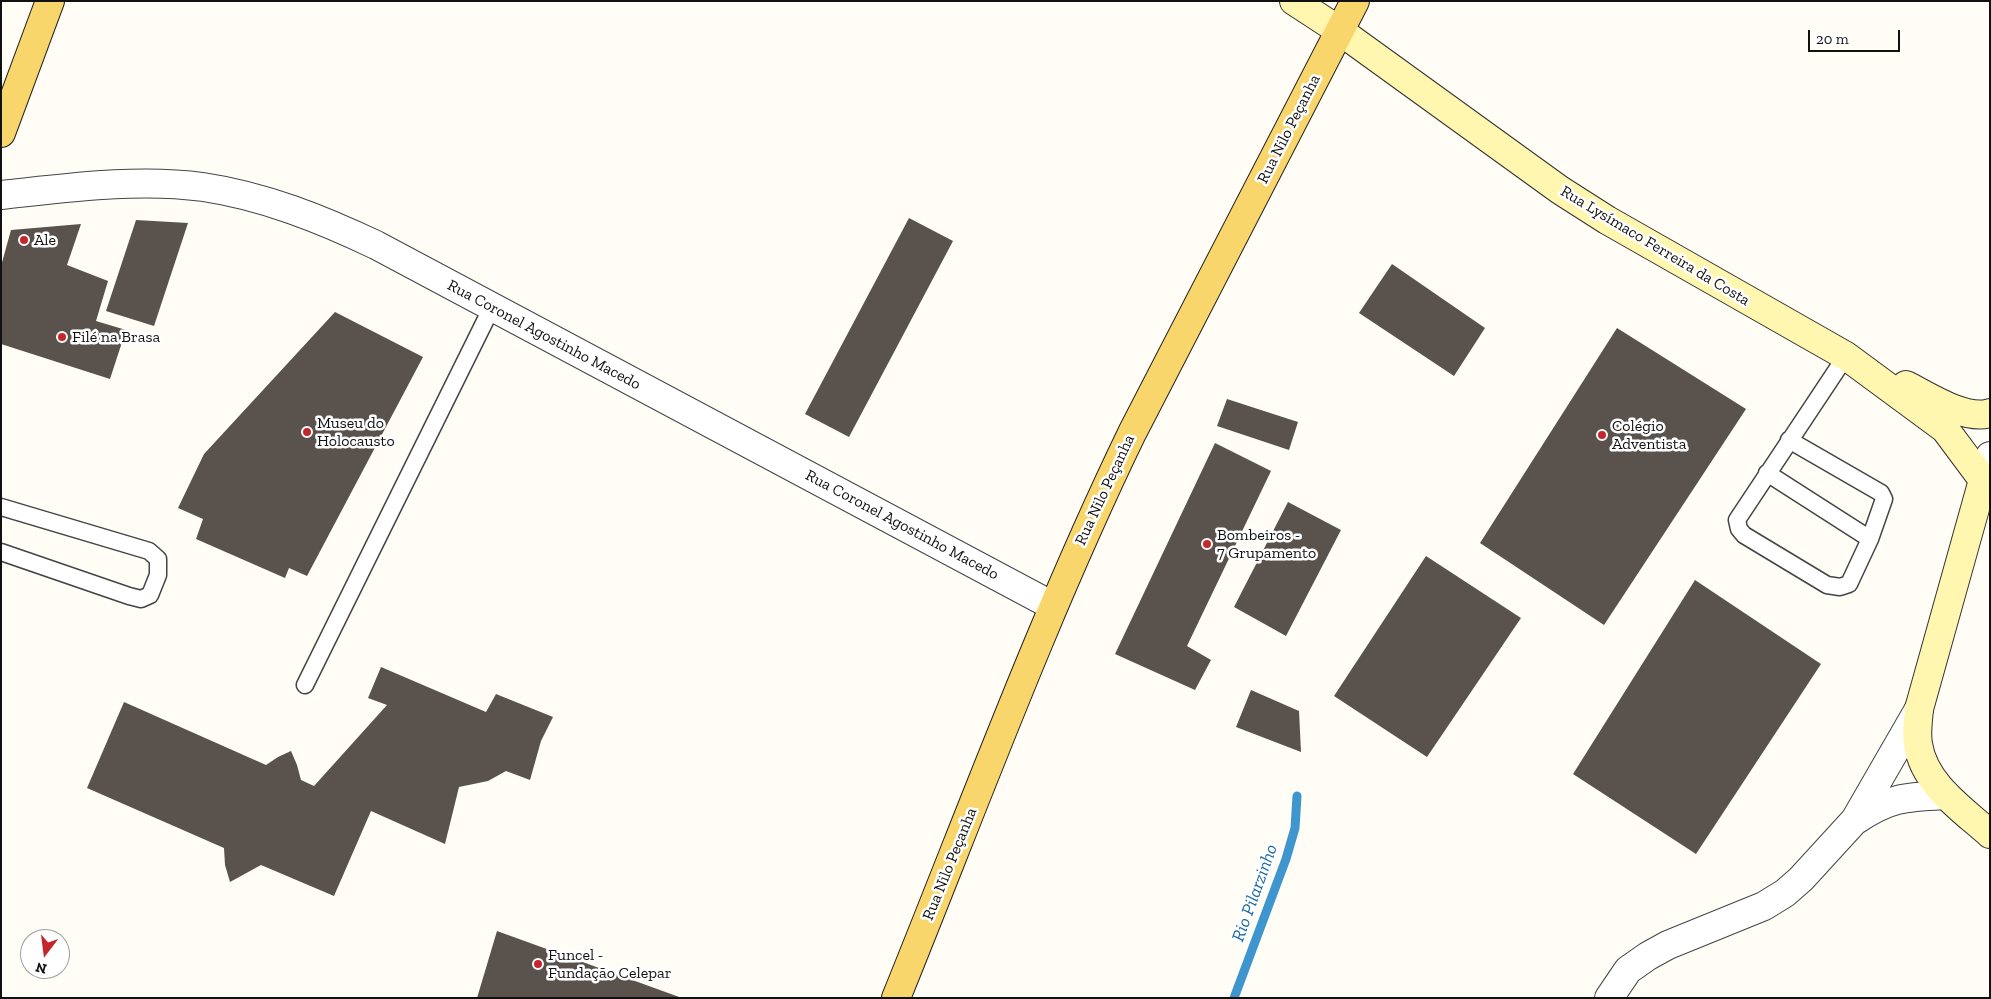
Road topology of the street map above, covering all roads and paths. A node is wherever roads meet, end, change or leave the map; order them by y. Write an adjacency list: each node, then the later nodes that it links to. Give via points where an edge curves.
1 (50, 1): 5 (main road)
2 (1294, 1): 4 (main road, Rua Lysímaco Ferreira da Costa)
3 (1355, 1): 4 (main road, Rua Nilo Peçanha)
4 (1340, 31): 8 (main road, Rua Lysímaco Ferreira da Costa, via 1576,200 1660,252); 16 (main road, Rua Nilo Peçanha, via 1132,432)
5 (1, 133)
6 (1, 195): 7 (street, Rua Coronel Agostinho Macedo, via 117,184 163,184 203,187 247,196 333,224)
7 (492, 307): 16 (street, Rua Coronel Agostinho Macedo); 17 (lane)
8 (1846, 356): 9 (main road, via 1965,414); 10 (lane); 11 (main road, Rua Lysímaco Ferreira da Costa, via 1945,429)
9 (1990, 414)
10 (1789, 440): 12 (lane); 14 (lane, via 1880,493 1883,505)
11 (1986, 468): 18 (main road)
12 (1767, 473): 14 (lane); 14 (lane, via 1738,520 1738,529 1744,535 1827,585 1840,587 1849,584)
13 (1, 507): 15 (lane, via 149,551 158,559 158,574 150,595 141,599)
14 (1870, 539)
15 (1, 552)
16 (1053, 606): 22 (main road, Rua Nilo Peçanha)
17 (305, 685)
18 (1919, 709): 19 (main road, via 1920,753 1931,778); 20 (street)
19 (1946, 795): 20 (street, via 1897,799 1876,806); 21 (main road)
20 (1855, 820): 23 (street, via 1785,894 1648,956 1628,970)
21 (1990, 834)
22 (896, 998)
23 (1609, 998)

